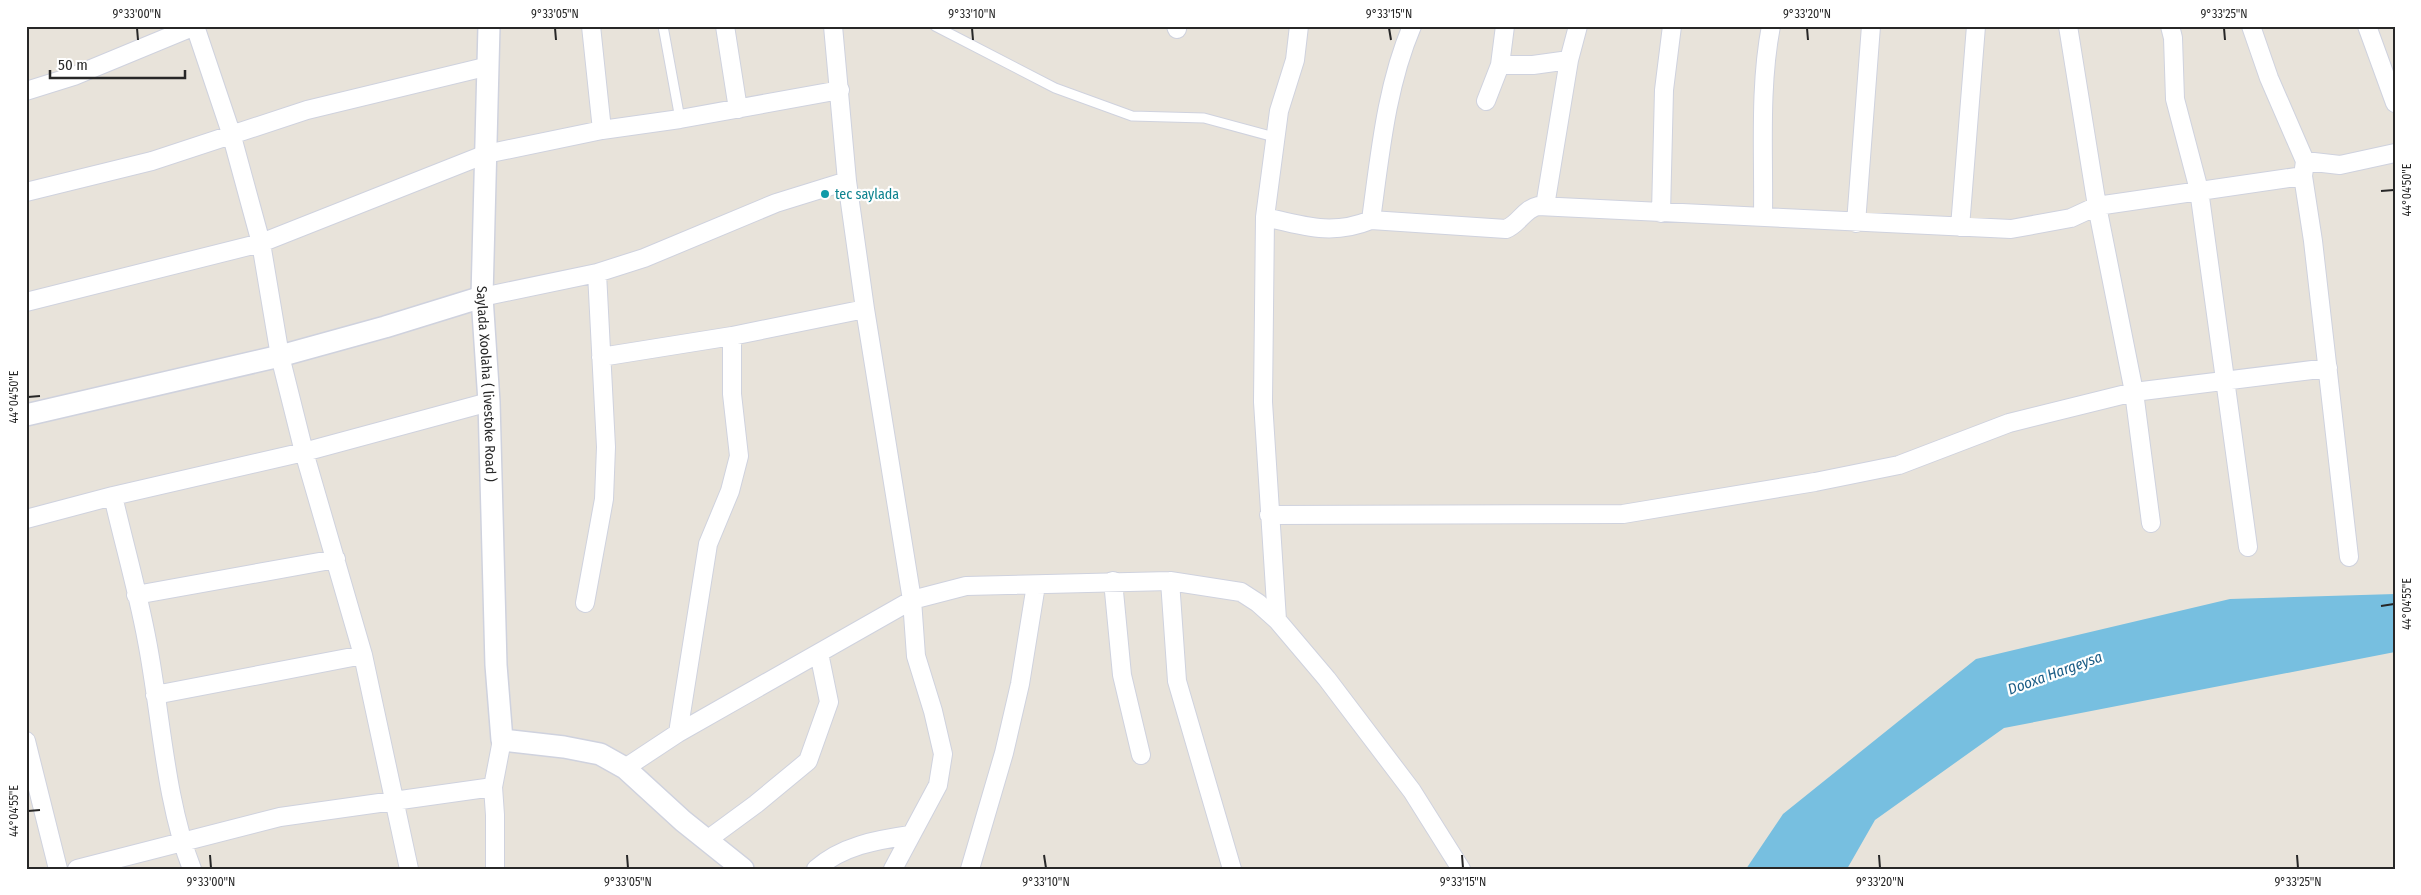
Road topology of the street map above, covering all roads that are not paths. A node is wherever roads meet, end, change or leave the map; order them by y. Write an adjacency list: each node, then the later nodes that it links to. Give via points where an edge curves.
1 (195, 26): 24 (street, via 74,76); 30 (street)
2 (490, 26): 22 (street, Saylada Xoolaha ( livestoke Road ))
3 (591, 26): 29 (street)
4 (663, 26): 28 (lane)
5 (725, 26): 27 (street)
6 (833, 26): 23 (street)
7 (935, 26): 31 (lane, via 1055,88 1132,116 1204,118)
8 (1299, 26): 31 (street, via 1295,60)
9 (1412, 26): 43 (street, via 1399,57 1383,129)
10 (1505, 26): 21 (street)
11 (1578, 26): 20 (street)
12 (1672, 26): 40 (street, via 1664,90)
13 (1771, 26): 42 (street, via 1764,109)
14 (1871, 26): 44 (street)
15 (1976, 26): 45 (street)
16 (2068, 26): 39 (street)
17 (2170, 26): 36 (street, via 2175,99)
18 (2251, 26): 34 (street)
19 (2367, 26): 26 (street)
20 (1569, 60): 21 (street); 38 (street)
21 (1500, 65): 25 (street)
22 (489, 66): 30 (street, via 307,110); 33 (street, Saylada Xoolaha ( livestoke Road ))
23 (840, 90): 27 (street); 35 (street)
24 (26, 91)
25 (1486, 101)
26 (2395, 103)
27 (738, 109): 28 (street)
28 (680, 119): 29 (street)
29 (602, 130): 33 (street)
30 (231, 133): 37 (street, via 152,160); 46 (street)
31 (1274, 137): 41 (street)
32 (2395, 153): 34 (street, via 2340,165)
33 (486, 154): 46 (street); 48 (street, Saylada Xoolaha ( livestoke Road ))
34 (2304, 168): 36 (street); 54 (street)
35 (847, 181): 47 (street, via 776,203 644,258); 50 (street)
36 (2199, 190): 39 (street); 55 (street)
37 (26, 192)
38 (1545, 206): 40 (street); 43 (street, via 1533,207 1514,226 1499,230)
39 (2097, 206): 45 (street, via 2071,218 2042,225 2011,229); 56 (street)
40 (1661, 213): 42 (street)
41 (1264, 216): 43 (street, via 1313,228 1337,230 1353,228); 61 (street, via 1263,402)
42 (1764, 217): 44 (street)
43 (1371, 220)
44 (1856, 223): 45 (street)
45 (1960, 227)
46 (261, 243): 49 (street); 52 (street)
47 (597, 273): 48 (street); 53 (street)
48 (482, 297): 52 (street); 57 (street, Saylada Xoolaha ( livestoke Road ))
49 (26, 302)
50 (865, 309): 51 (street); 71 (street)
51 (732, 336): 53 (street); 77 (street, via 732,394 739,456 730,491 708,544)
52 (280, 356): 58 (street); 59 (street)
53 (601, 357): 72 (street, via 606,447 604,499)
54 (2328, 368): 55 (street); 65 (street)
55 (2226, 380): 56 (street); 64 (street)
56 (2134, 392): 61 (street, via 2009,423 1891,467 1623,514); 63 (street)
57 (489, 402): 59 (street); 78 (street, Saylada Xoolaha ( livestoke Road ), via 496,665)
58 (26, 415)
59 (304, 452): 60 (street); 66 (street)
60 (113, 496): 62 (street); 70 (street)
61 (1269, 515): 73 (street)
62 (26, 520)
63 (2150, 523)
64 (2248, 547)
65 (2348, 557)
66 (336, 559): 70 (street); 75 (street)
67 (1113, 581): 68 (street); 69 (street); 80 (street, via 1122,675)
68 (1170, 581): 73 (street, via 1241,592); 96 (street, via 1177,682)
69 (1036, 585): 71 (street, via 966,586); 95 (street, via 1020,684 1004,753)
70 (136, 595): 76 (street)
71 (912, 600): 74 (street); 84 (street, via 916,656 943,754 938,785)
72 (585, 604)
73 (1277, 620): 97 (street, via 1327,679 1412,791)
74 (820, 653): 77 (street); 85 (street, via 829,702 808,762)
75 (363, 655): 76 (street); 83 (street)
76 (155, 695): 86 (street)
77 (678, 734): 81 (street)
78 (502, 740): 81 (street, via 600,754); 82 (street)
79 (27, 746): 87 (street)
80 (1141, 755)
81 (626, 768): 85 (street)
82 (493, 787): 83 (street); 91 (street)
83 (394, 801): 86 (street, via 280,817); 90 (street)
84 (910, 835): 93 (street, via 873,840 830,856); 94 (street)
85 (707, 840): 92 (street)
86 (182, 843): 88 (street); 89 (street)
87 (58, 869)
88 (77, 869)
89 (192, 869)
90 (408, 869)
91 (494, 869)
92 (743, 869)
93 (816, 869)
94 (893, 869)
95 (970, 869)
96 (1232, 869)
97 (1460, 869)

